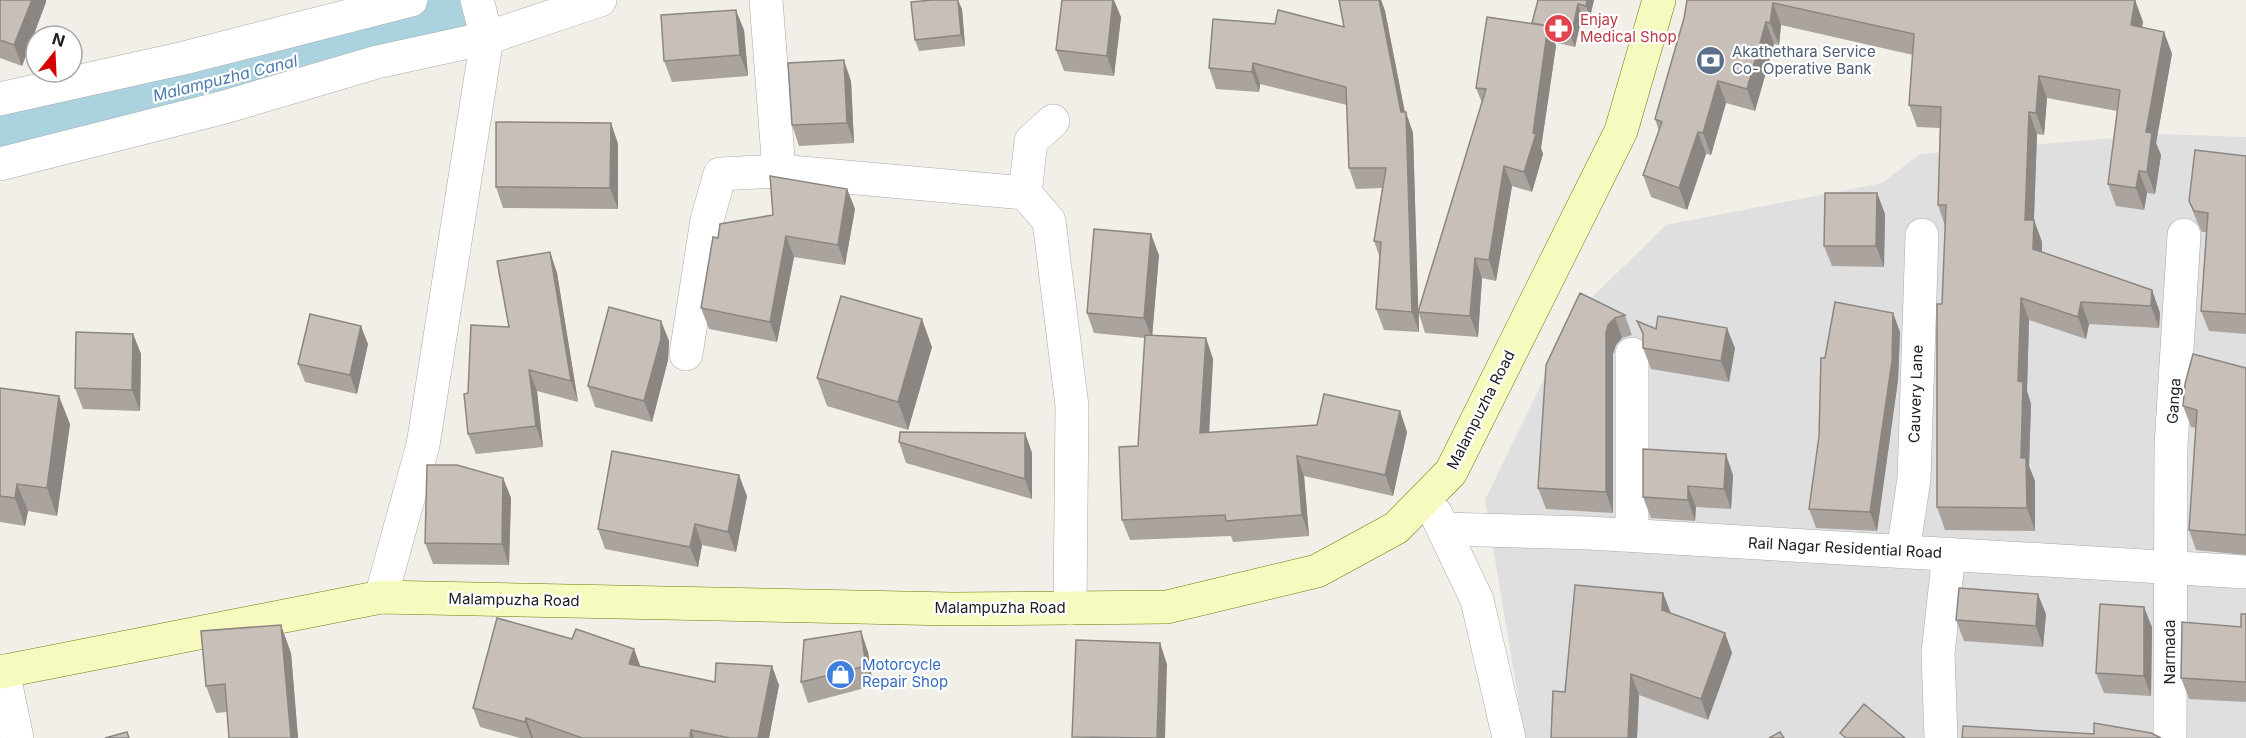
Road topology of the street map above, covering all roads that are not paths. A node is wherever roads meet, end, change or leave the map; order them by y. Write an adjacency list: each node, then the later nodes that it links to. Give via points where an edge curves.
1 (411, 0): 7 (street, via 184,58)
2 (477, 0): 6 (street)
3 (600, 0): 6 (street)
4 (766, 0): 10 (street)
5 (1659, 0): 16 (main road, Malampuzha Road, via 1621,130 1450,472)
6 (487, 38): 9 (street, via 377,62 221,108); 23 (street, via 423,445)
7 (0, 99)
8 (1053, 121): 11 (street, via 1031,141)
9 (0, 164)
10 (780, 171): 11 (street); 14 (street, via 720,174 707,220)
11 (1024, 193): 24 (street, via 1049,221 1072,406)
12 (1922, 235): 19 (street, Cauvery Lane, via 1914,478)
13 (2184, 235): 21 (street, Ganga, via 2171,446)
14 (686, 354)
15 (1632, 354): 18 (street)
16 (1427, 496): 17 (street); 24 (main road, Malampuzha Road, via 1396,528 1317,571 1167,607)
17 (1444, 529): 18 (street, Rail Nagar Residential Road); 27 (street, via 1477,600)
18 (1632, 535): 19 (street, Rail Nagar Residential Road)
19 (1904, 552): 20 (street, Rail Nagar Residential Road)
20 (1949, 554): 21 (street, Rail Nagar Residential Road); 28 (street, via 1938,653)
21 (2171, 566): 22 (street, Rail Nagar Residential Road); 29 (street, Narmada)
22 (2246, 572)
23 (381, 597): 24 (main road, Malampuzha Road); 25 (main road, Malampuzha Road)
24 (1070, 608)
25 (2, 671): 26 (street)
26 (17, 738)
27 (1509, 738)
28 (1941, 738)
29 (2170, 738)

